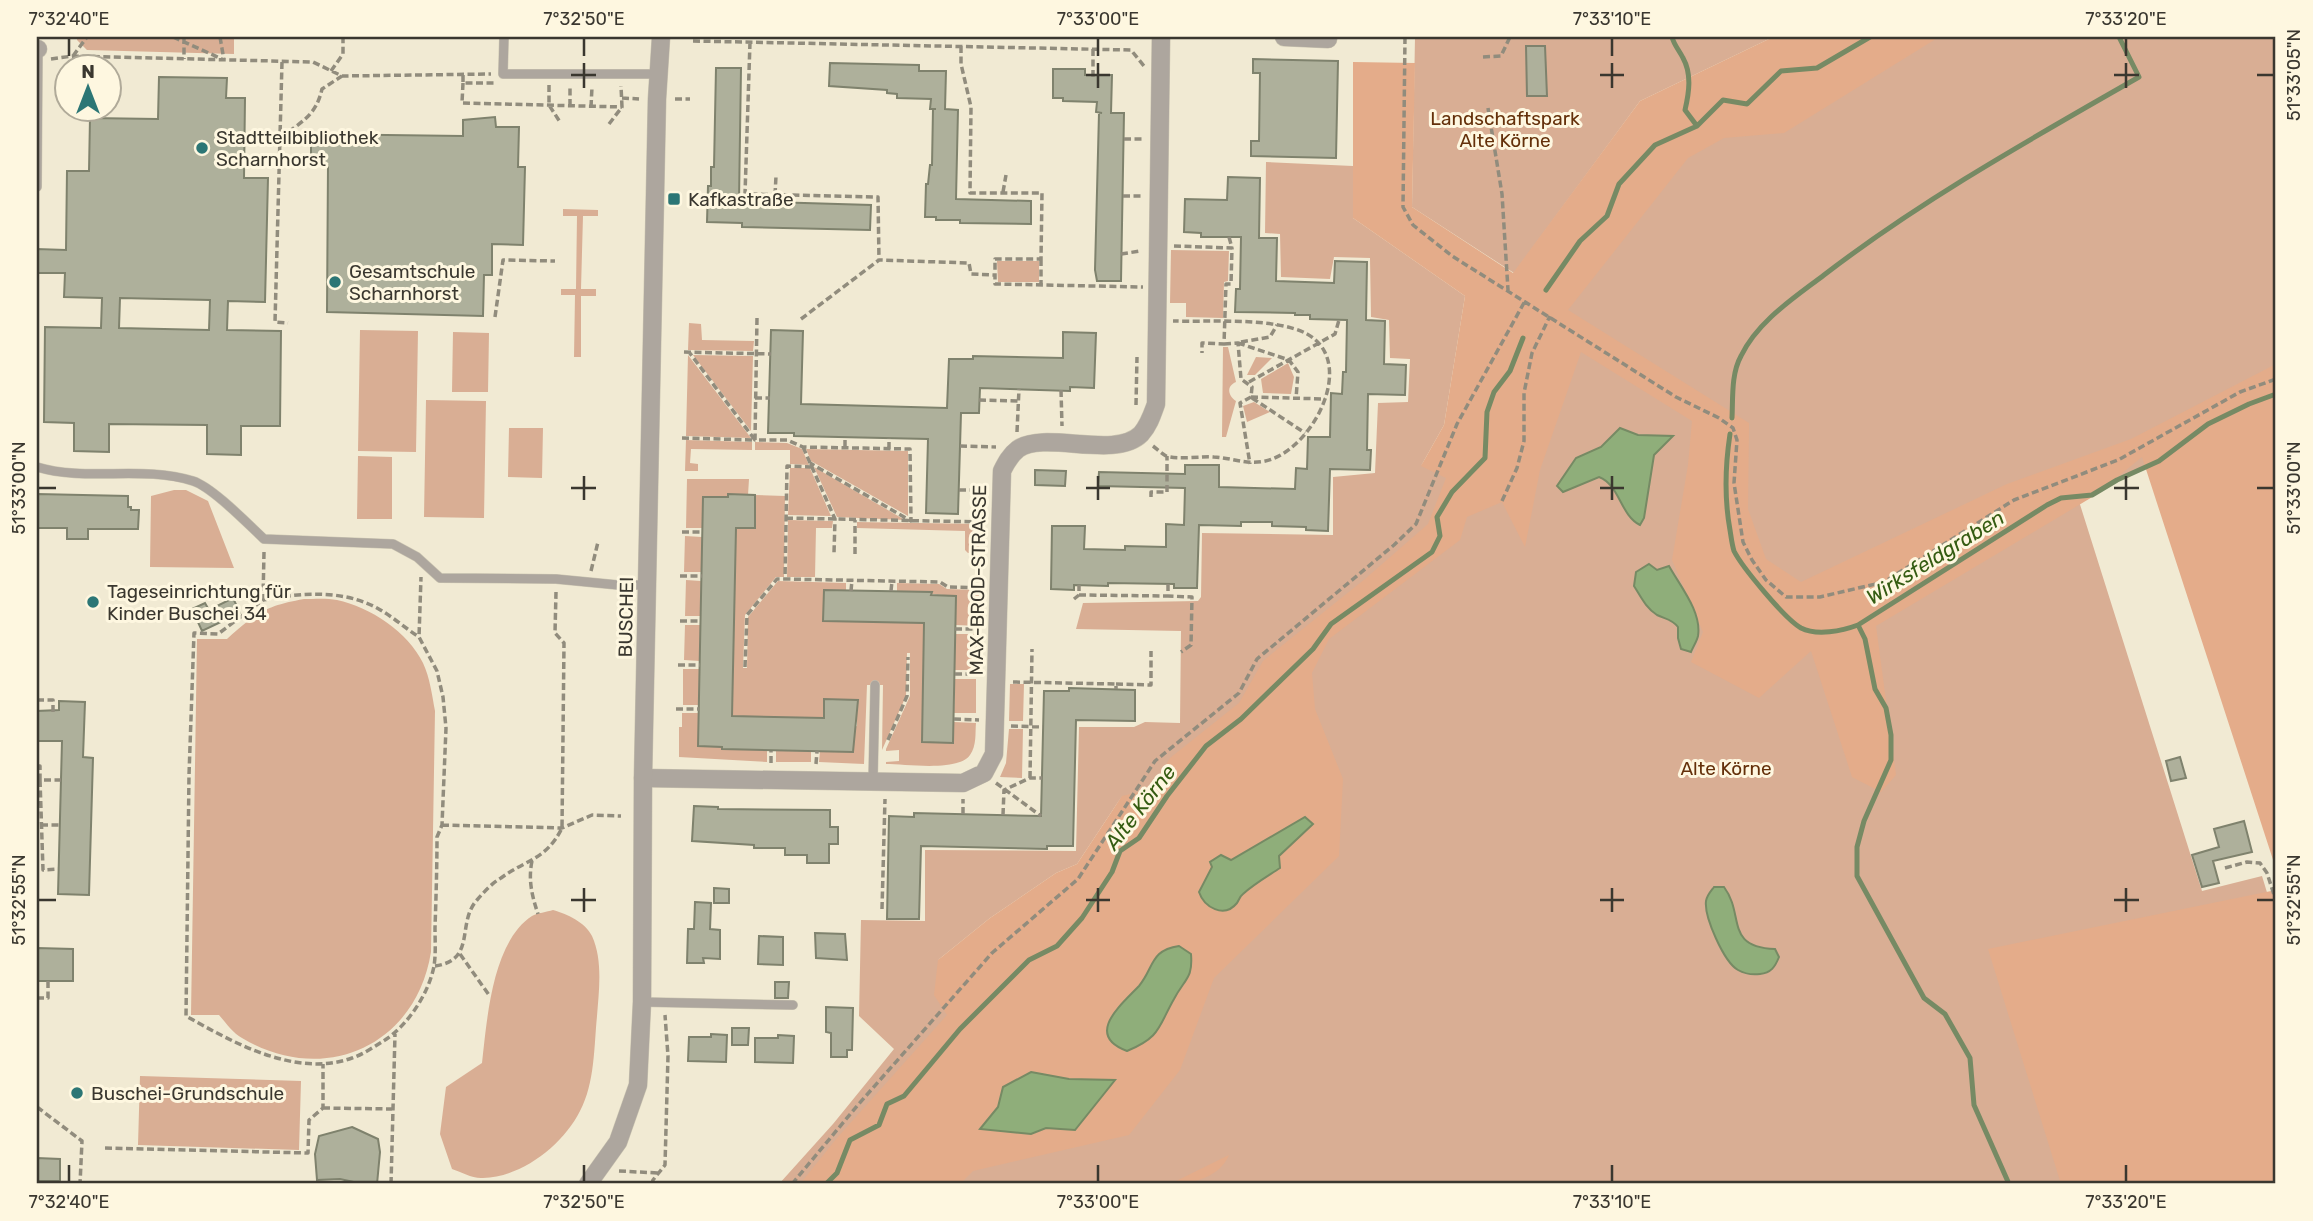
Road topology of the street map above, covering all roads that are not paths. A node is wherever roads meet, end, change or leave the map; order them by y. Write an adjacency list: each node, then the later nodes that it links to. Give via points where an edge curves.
1 (504, 37): 7 (lane, via 501,79)
2 (661, 37): 7 (street, BUSCHEI)
3 (1161, 37): 13 (street, MAX-BROD-STRASSE, via 1148,287 1157,321 1156,404 1149,423 1139,436 1120,443 1034,443 1009,458 992,522 984,726 994,754 984,773 963,783)
4 (1284, 37): 5 (street)
5 (1328, 38)
6 (38, 53): 8 (lane)
7 (658, 74): 10 (street, BUSCHEI)
8 (37, 187)
9 (37, 467): 10 (lane, via 61,473 155,474 195,482 264,539 393,544 440,578)
10 (648, 585): 12 (street, BUSCHEI)
11 (875, 685): 13 (lane)
12 (643, 778): 13 (street); 14 (street, BUSCHEI)
13 (873, 780)
14 (642, 1002): 15 (lane); 16 (street, BUSCHEI, via 638,1085 618,1142)
15 (793, 1005)
16 (588, 1184)

